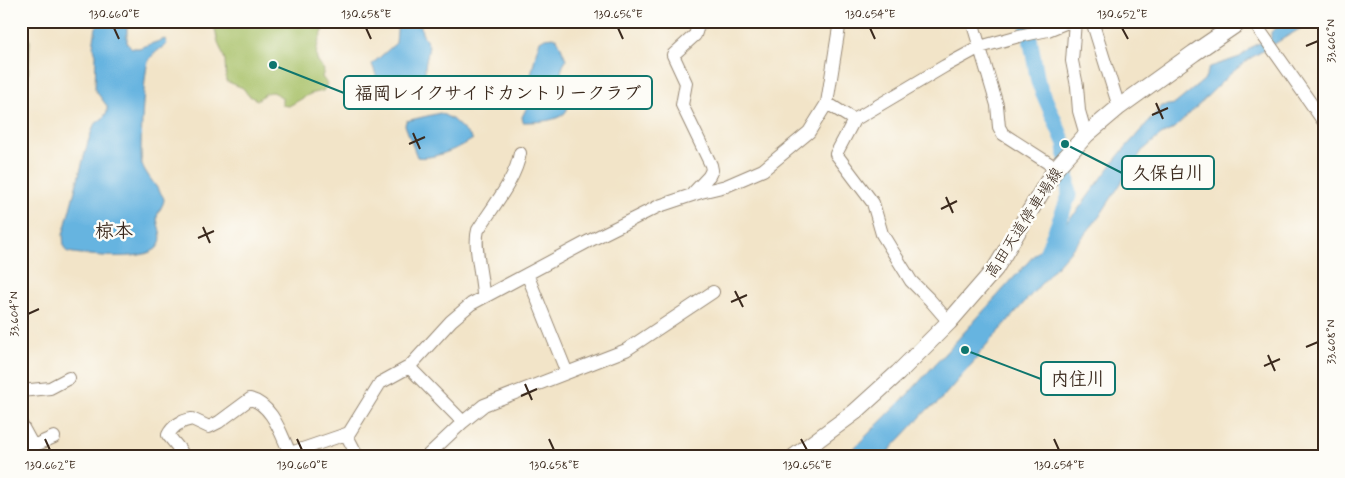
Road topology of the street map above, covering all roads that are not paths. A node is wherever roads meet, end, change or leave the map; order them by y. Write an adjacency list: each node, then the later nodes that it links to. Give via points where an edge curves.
1 (840, 21): 10 (street)
2 (972, 21): 9 (street)
3 (1070, 21): 9 (street, via 1048,30)
4 (1075, 21): 14 (street, via 1072,61)
5 (1092, 21): 11 (street)
6 (1242, 21): 11 (main road, 高田天道停車場線)
7 (1253, 21): 13 (street)
8 (703, 23): 17 (street, via 673,55 686,83 684,112 712,170)
9 (980, 47): 12 (street); 16 (street, via 1003,134)
10 (827, 103): 12 (street); 17 (street, via 809,132 763,170 726,186)
11 (1119, 107): 14 (main road, 高田天道停車場線)
12 (854, 120): 21 (street, via 836,154 873,203 882,234 911,281)
13 (1324, 122)
14 (1086, 135): 16 (main road, 高田天道停車場線)
15 (520, 153): 20 (street, via 514,174 476,237)
16 (1056, 168): 21 (main road, 高田天道停車場線, via 995,269)
17 (691, 195): 18 (street, via 659,206)
18 (527, 274): 20 (street); 23 (street)
19 (714, 292): 23 (street, via 626,350)
20 (483, 298): 22 (street, via 451,320)
21 (949, 322): 35 (main road, 高田天道停車場線, via 855,412)
22 (409, 367): 26 (street); 28 (street, via 380,383)
23 (566, 373): 26 (street, via 493,401)
24 (69, 378): 25 (street, via 50,388)
25 (21, 391)
26 (463, 422): 34 (street)
27 (21, 424): 30 (street)
28 (346, 434): 31 (street); 33 (street)
29 (54, 437): 30 (street)
30 (27, 448)
31 (284, 455): 32 (street, via 276,422 258,401 250,399 209,427 192,419 170,429 168,435 180,451)
32 (174, 457)
33 (358, 457)
34 (426, 457)
35 (794, 457)

